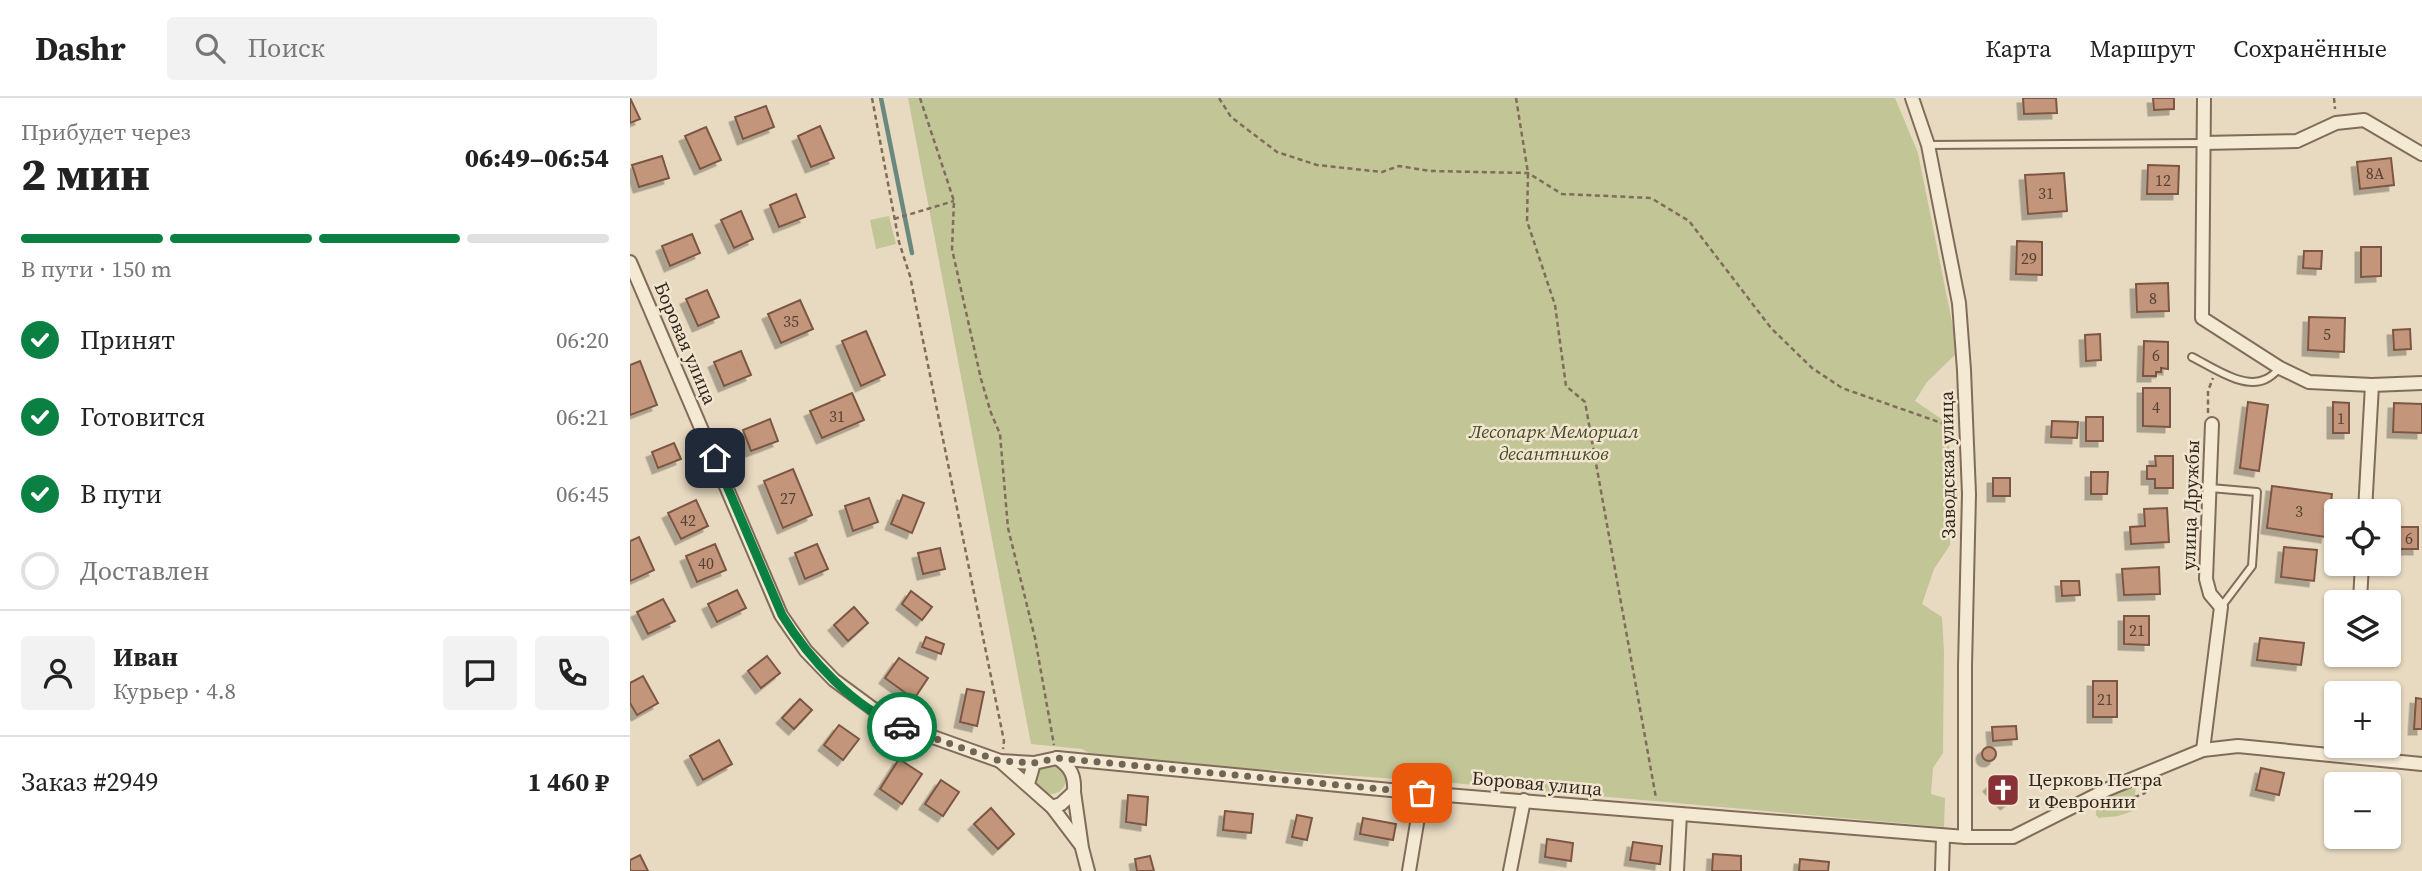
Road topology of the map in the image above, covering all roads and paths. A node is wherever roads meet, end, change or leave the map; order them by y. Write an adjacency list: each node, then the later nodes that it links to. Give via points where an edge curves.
1 (872, 98): 12 (path)
2 (920, 98): 11 (path)
3 (1219, 98): 10 (path, via 1230,117 1277,152 1317,165 1382,172 1399,166)
4 (1516, 98): 10 (path)
5 (1912, 98): 8 (street, Заводская улица)
6 (2204, 98): 7 (street)
7 (2203, 143): 8 (lane); 9 (street, via 2297,141 2336,123 2364,120); 16 (street, via 2202,318)
8 (1928, 145): 20 (street, Заводская улица, via 1959,303)
9 (2422, 153)
10 (1528, 173): 20 (path, via 1562,194 1651,198 1689,221 1771,328 1812,368 1842,388); 37 (path, via 1527,221 1555,305 1566,386 1585,402)
11 (954, 201): 12 (path); 25 (path, via 952,249 981,379 1000,434 1008,528)
12 (894, 219): 26 (path, via 910,276 1004,741)
13 (630, 262): 26 (street, Боровая улица, via 782,615 806,652 834,680 891,722)
14 (2192, 357): 15 (lane)
15 (2216, 368): 16 (lane, via 2254,382); 19 (path, via 2208,391 2207,418)
16 (2280, 369): 18 (street, via 2309,382)
17 (2422, 383): 18 (street)
18 (2372, 385): 22 (street)
19 (2212, 424): 21 (street, улица Дружбы)
20 (1965, 430): 40 (street, Заводская улица, via 1969,494)
21 (2210, 488): 23 (street, улица Дружбы, via 2206,579 2210,594); 23 (lane, via 2258,492 2252,566)
22 (2366, 499)
23 (2221, 607): 24 (street)
24 (2203, 750): 29 (street, via 2238,746); 40 (street, Боровая улица, via 2108,789 2013,837)
25 (1057, 758): 27 (street, Боровая улица); 28 (street); 31 (street, via 1071,770)
26 (1000, 761): 28 (street, Боровая улица); 30 (street, Боровая улица)
27 (1083, 761): 31 (street); 32 (street, Боровая улица)
28 (1034, 763): 30 (street)
29 (2422, 764)
30 (1028, 784): 35 (street)
31 (1074, 786): 35 (street, via 1061,804); 41 (street)
32 (1422, 793): 34 (street, Боровая улица); 43 (street)
33 (2135, 797): 36 (path)
34 (1524, 800): 37 (street, Боровая улица); 44 (street)
35 (1052, 807): 41 (street)
36 (2103, 810)
37 (1657, 812): 38 (street, Боровая улица)
38 (1680, 814): 39 (street, Боровая улица); 45 (street)
39 (1943, 837): 40 (street, Боровая улица); 46 (street)
40 (1965, 837)
41 (1082, 848): 42 (street)
42 (1088, 871)
43 (1409, 871)
44 (1510, 871)
45 (1676, 871)
46 (1942, 871)

